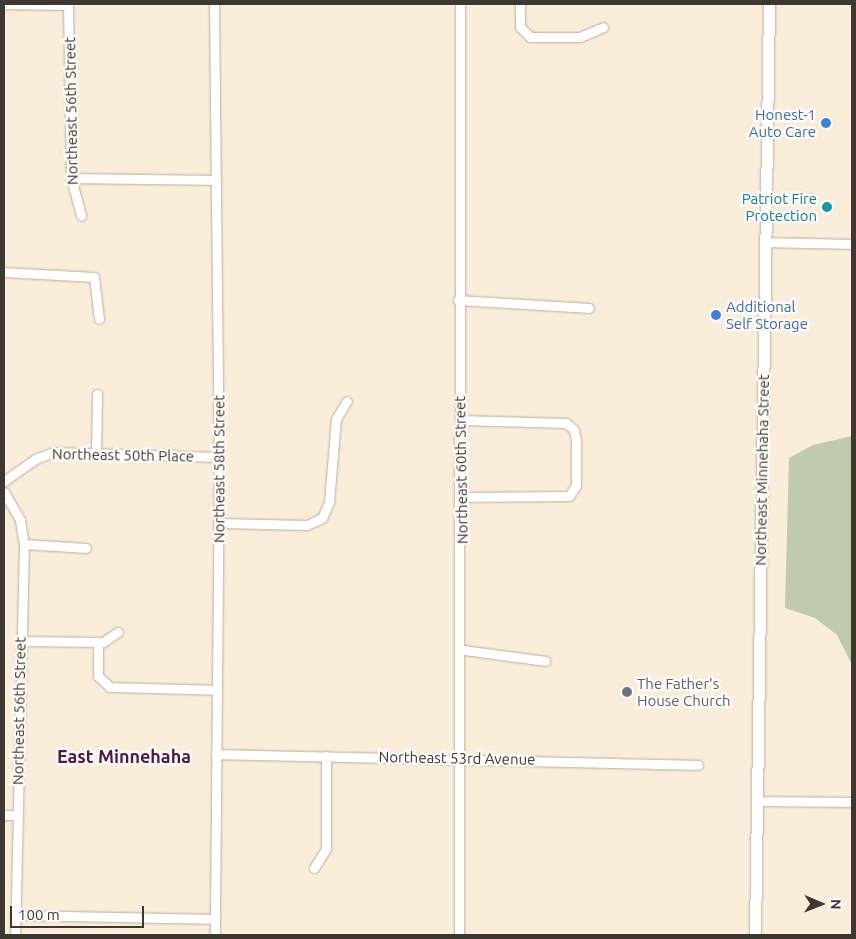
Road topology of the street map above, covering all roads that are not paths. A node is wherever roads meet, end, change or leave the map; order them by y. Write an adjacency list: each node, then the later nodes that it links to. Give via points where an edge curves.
1 (4, 4): 6 (street)
2 (214, 4): 9 (street, Northeast 58th Street)
3 (460, 4): 14 (street, Northeast 60th Street)
4 (520, 4): 7 (street, via 520,27 530,36 580,37)
5 (769, 4): 11 (main road, Northeast Minnehaha Street)
6 (68, 5): 8 (street, Northeast 56th Street)
7 (603, 27)
8 (71, 178): 9 (street); 10 (street, Northeast 56th Street)
9 (216, 180): 21 (street, Northeast 58th Street)
10 (81, 216)
11 (765, 242): 12 (street); 38 (main road, Northeast Minnehaha Street)
12 (852, 244)
13 (4, 272): 16 (street, via 94,277)
14 (458, 300): 15 (street); 19 (street, Northeast 60th Street)
15 (589, 308)
16 (99, 319)
17 (97, 394): 20 (street)
18 (347, 401): 25 (street, via 336,419 329,502 322,518 307,525)
19 (460, 420): 24 (street, Northeast 60th Street); 24 (street, via 570,425 576,440 572,494 562,498)
20 (96, 454): 21 (street, Northeast 50th Place); 22 (street, Northeast 50th Place, via 46,454)
21 (219, 457): 25 (street, Northeast 58th Street)
22 (4, 481)
23 (4, 492): 26 (street, Northeast 56th Street, via 20,520)
24 (462, 497): 31 (street, Northeast 60th Street)
25 (219, 523): 33 (street, Northeast 58th Street)
26 (24, 544): 27 (street); 29 (street, Northeast 56th Street)
27 (86, 548)
28 (118, 632): 30 (street)
29 (21, 641): 30 (street); 41 (street, Northeast 56th Street)
30 (98, 642): 33 (street, via 102,682 110,687)
31 (463, 650): 32 (street); 36 (street, Northeast 60th Street)
32 (545, 661)
33 (217, 690): 34 (street, Northeast 58th Street)
34 (216, 754): 35 (street, Northeast 53rd Avenue); 44 (street, Northeast 58th Street)
35 (326, 756): 36 (street, Northeast 53rd Avenue); 42 (street, via 326,849)
36 (461, 759): 37 (street, Northeast 53rd Avenue); 47 (street, Northeast 60th Street)
37 (698, 765)
38 (758, 802): 39 (street); 48 (main road, Northeast Minnehaha Street)
39 (852, 802)
40 (4, 815): 41 (street)
41 (17, 816): 43 (street, Northeast 56th Street)
42 (314, 868)
43 (15, 915): 44 (street); 45 (street, Northeast 56th Street)
44 (215, 919): 46 (street, Northeast 58th Street)
45 (15, 935)
46 (214, 935)
47 (460, 935)
48 (755, 935)

